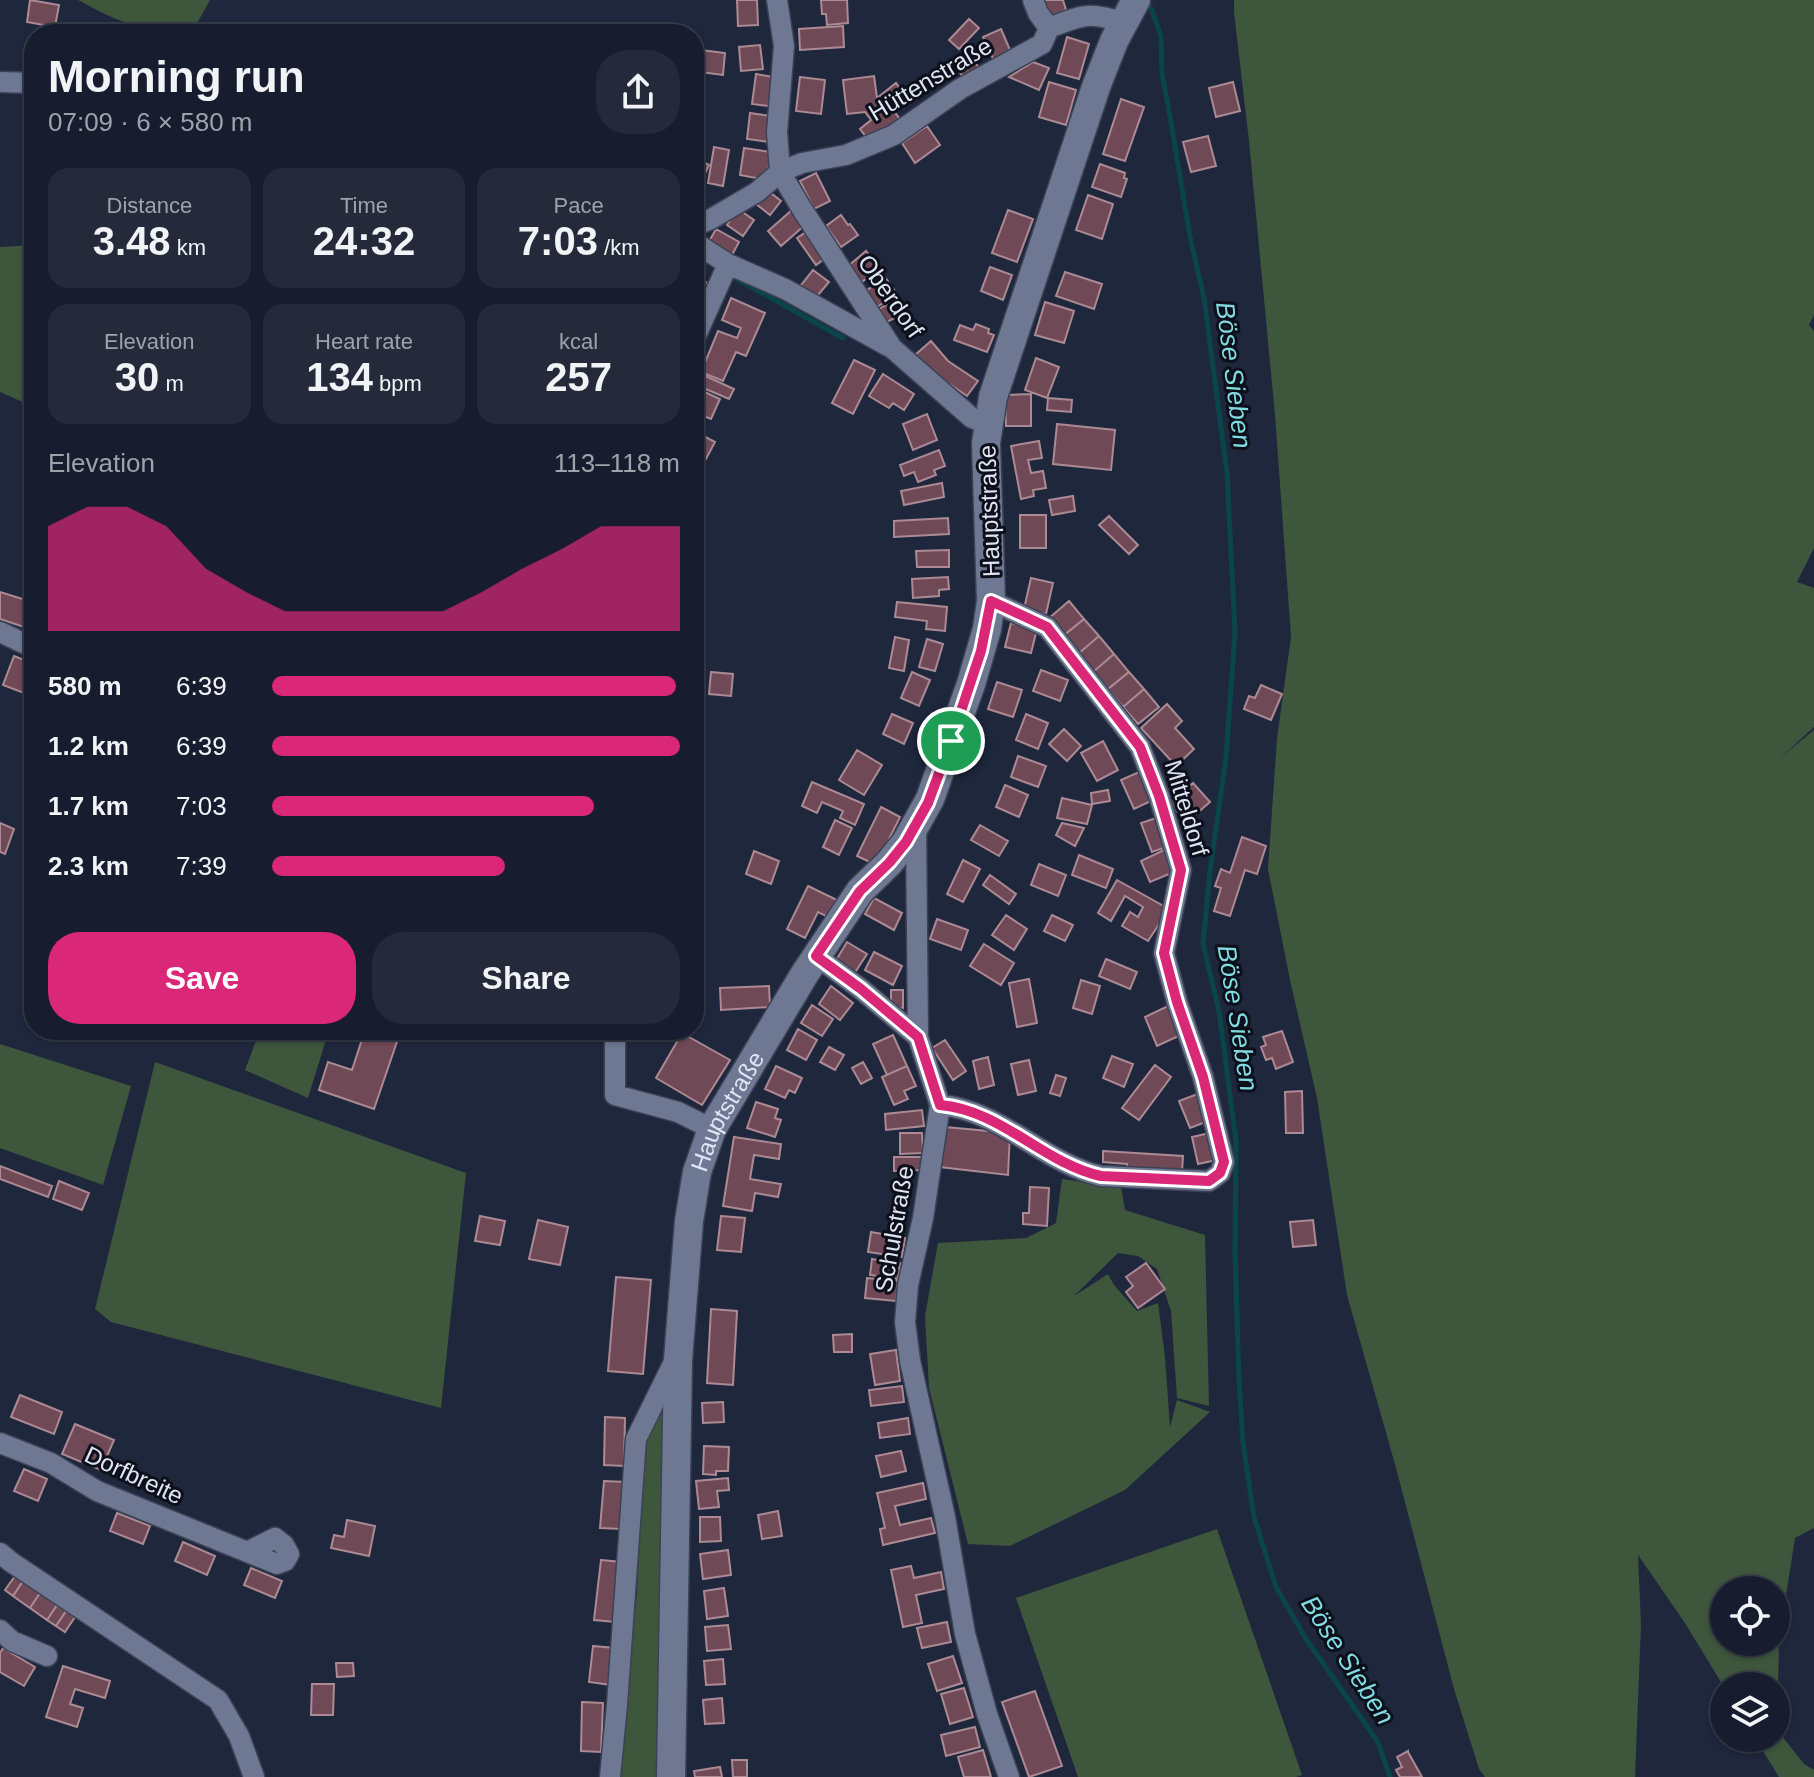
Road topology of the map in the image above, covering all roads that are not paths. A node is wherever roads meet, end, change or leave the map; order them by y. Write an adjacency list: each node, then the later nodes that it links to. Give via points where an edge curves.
1 (777, 0): 7 (street, Oberdorf, via 784,46 777,132)
2 (1033, 0): 4 (street)
3 (1131, 9): 4 (street, Hüttenstraße); 13 (main road, Hauptstraße, via 1096,87 999,374)
4 (1049, 28): 7 (street, Hüttenstraße, via 1042,44 960,89 894,135 846,155)
5 (0, 82): 6 (street)
6 (24, 83)
7 (780, 172): 8 (street, via 757,192); 12 (street, Oberdorf)
8 (704, 221)
9 (704, 248): 10 (street)
10 (728, 264): 11 (street); 12 (street)
11 (704, 318)
12 (892, 348): 13 (street, Oberdorf, via 972,418)
13 (988, 424): 14 (main road, Hauptstraße)
14 (991, 601): 17 (main road, Hauptstraße, via 971,684); 21 (street, Mitteldorf, via 1047,627 1140,747 1181,870 1164,953 1224,1162 1209,1181 1101,1176 1043,1152 976,1113)
15 (0, 632): 16 (street)
16 (24, 643)
17 (916, 826): 18 (main road, Hauptstraße, via 860,891); 19 (street, Schulstraße)
18 (816, 956): 19 (street); 22 (main road, Hauptstraße)
19 (918, 1037): 21 (street, Schulstraße)
20 (615, 1040): 22 (street, via 615,1095 678,1112)
21 (940, 1105): 32 (street, Schulstraße, via 905,1322 965,1634)
22 (712, 1129): 23 (main road, Hauptstraße, via 692,1196)
23 (679, 1353): 30 (street, Hauptstraße, via 636,1439); 31 (main road, Hauptstraße)
24 (0, 1443): 25 (street, Dorfbreite, via 51,1463 97,1491)
25 (247, 1552)
26 (0, 1553): 29 (street, via 218,1700)
27 (0, 1630): 28 (street)
28 (47, 1656)
29 (254, 1777)
30 (610, 1777)
31 (671, 1777)
32 (1009, 1777)

